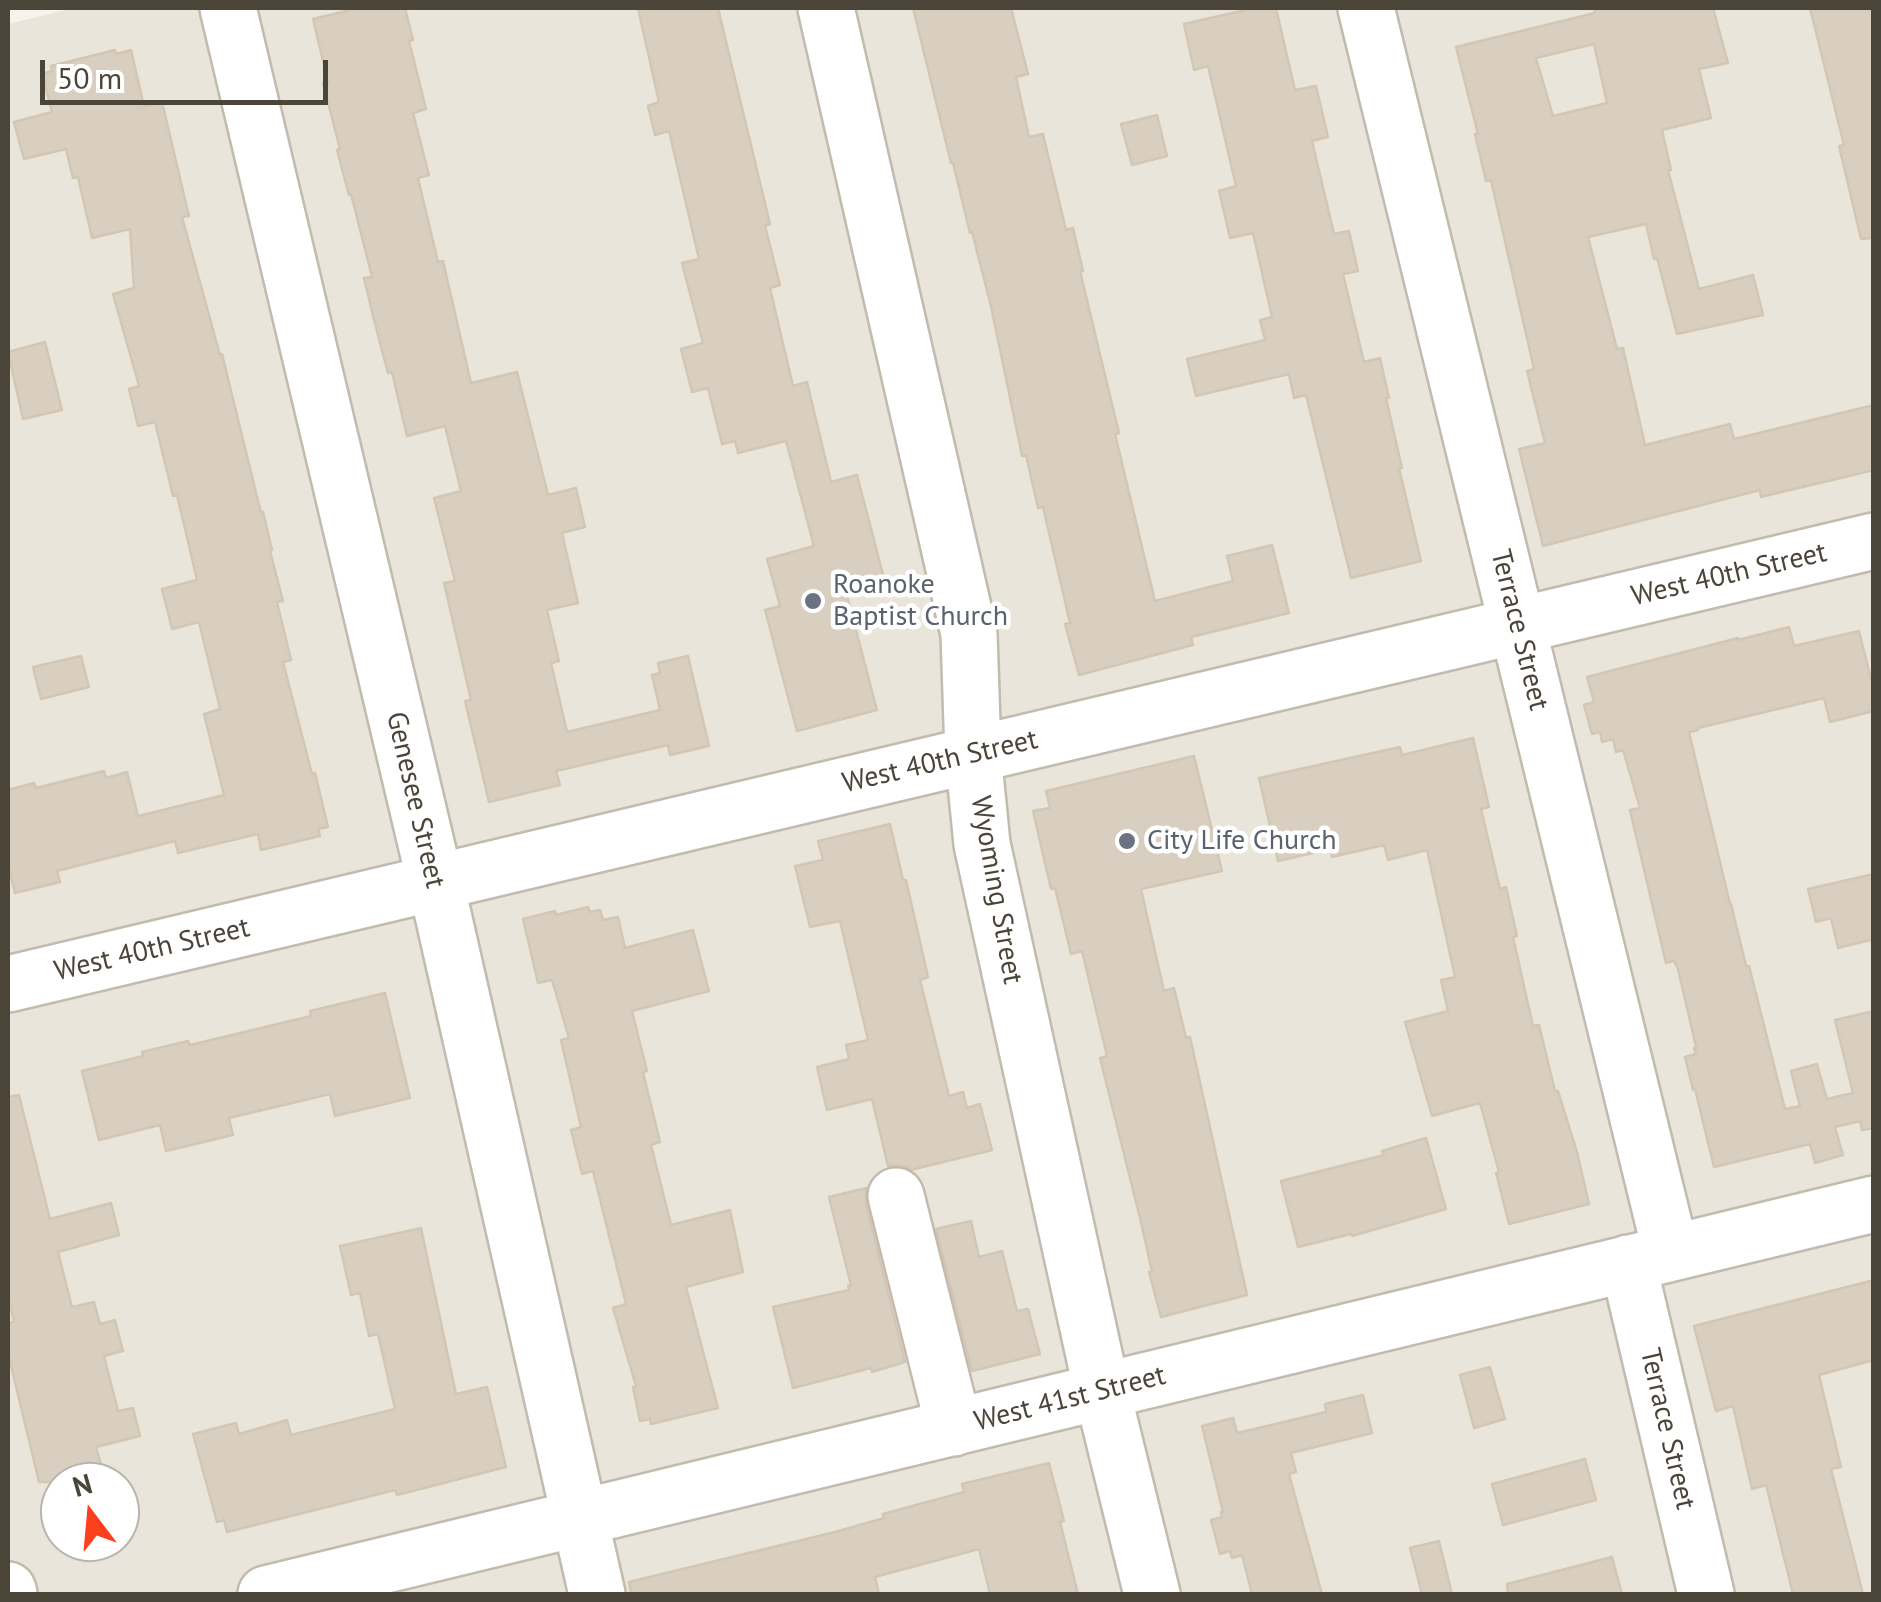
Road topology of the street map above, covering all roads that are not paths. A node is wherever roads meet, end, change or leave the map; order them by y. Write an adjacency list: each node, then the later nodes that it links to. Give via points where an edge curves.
1 (228, 8): 7 (street, Genesee Street)
2 (826, 8): 6 (street, Wyoming Street, via 970,634)
3 (1366, 8): 5 (street, Terrace Street)
4 (1874, 541): 5 (street, West 40th Street)
5 (1518, 625): 6 (street, West 40th Street); 11 (street, Terrace Street)
6 (974, 754): 7 (street, West 40th Street); 12 (street, Wyoming Street, via 982,844)
7 (434, 882): 8 (street, West 40th Street); 14 (street, Genesee Street)
8 (8, 984)
9 (896, 1196): 13 (street)
10 (1874, 1204): 11 (street, West 41st Street)
11 (1650, 1258): 12 (street, West 41st Street); 18 (street, Terrace Street)
12 (1102, 1390): 13 (street, West 41st Street); 17 (street, Wyoming Street)
13 (954, 1428): 14 (street, West 41st Street)
14 (578, 1520): 15 (street, West 41st Street); 16 (street, Genesee Street)
15 (266, 1594)
16 (597, 1594)
17 (1152, 1594)
18 (1706, 1594)

